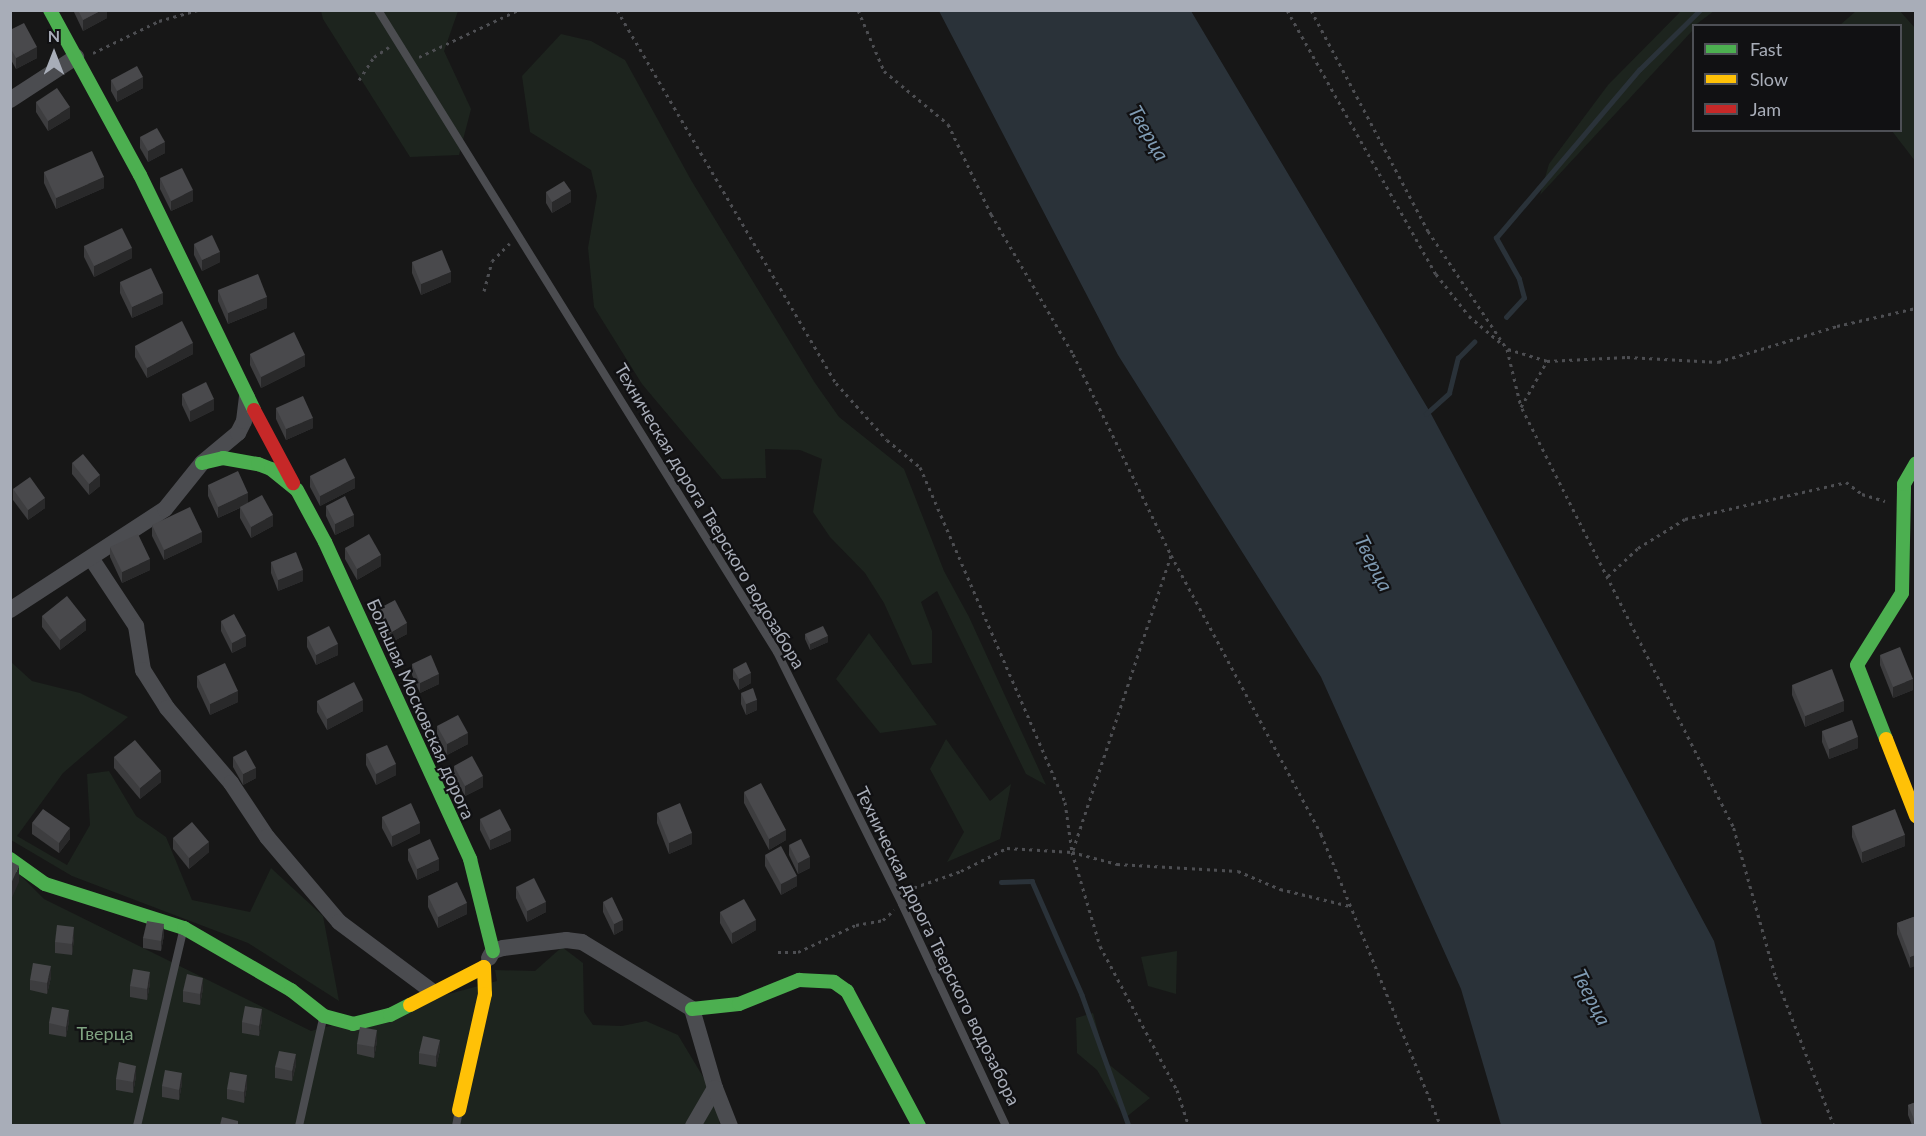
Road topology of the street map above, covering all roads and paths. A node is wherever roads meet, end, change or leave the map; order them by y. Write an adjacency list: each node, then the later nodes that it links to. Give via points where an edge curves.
1 (50, 10): 10 (street, Большая Московская дорога)
2 (196, 10): 10 (path, via 159,21 102,50)
3 (378, 10): 9 (lane, Техническая дорога Тверского водозабора)
4 (518, 10): 11 (path)
5 (617, 10): 30 (path, via 836,383 887,440 920,467 1065,802)
6 (858, 10): 25 (path, via 884,71 948,124 991,214 1073,354)
7 (1287, 10): 17 (path, via 1436,274 1469,316)
8 (1311, 10): 17 (path, via 1428,231)
9 (396, 43): 11 (lane, Техническая дорога Тверского водозабора); 12 (path, via 374,57)
10 (76, 57): 13 (street); 19 (street, Большая Московская дорога, via 140,175)
11 (409, 63): 14 (lane, Техническая дорога Тверского водозабора)
12 (359, 80)
13 (10, 100)
14 (518, 236): 15 (path, via 492,261); 32 (lane, Техническая дорога Тверского водозабора, via 777,651)
15 (484, 291)
16 (1916, 308): 18 (path, via 1837,326 1718,362 1627,357)
17 (1507, 349): 18 (path); 20 (path)
18 (1547, 361): 20 (path)
19 (247, 398): 21 (street, via 238,433); 23 (street, Большая Московская дорога)
20 (1521, 407): 27 (path)
21 (202, 463): 23 (street, Большая Московская дорога, via 222,458 258,464 271,469); 26 (street, via 165,509)
22 (1916, 463): 24 (street, via 1904,484)
23 (297, 490): 36 (street, Большая Московская дорога, via 325,542 470,859)
24 (1910, 504): 27 (path, via 1862,495 1846,482 1685,519 1638,548); 29 (street, via 1902,593 1857,665)
25 (1171, 555): 30 (path); 34 (path, via 1321,834)
26 (91, 558): 28 (street); 39 (street, via 136,626 143,670 166,708 231,783 267,837 339,922)
27 (1608, 576): 53 (path, via 1733,826 1775,975)
28 (10, 610)
29 (1916, 816)
30 (1072, 852): 32 (path, via 1007,848 924,886); 34 (path, via 1117,864 1238,871 1280,889); 51 (path, via 1100,946 1177,1090)
31 (10, 859): 35 (street, via 45,884)
32 (896, 892): 33 (lane, Техническая дорога Тверского водозабора)
33 (902, 904): 37 (path, via 883,920 856,925 798,952); 50 (lane, Техническая дорога Тверского водозабора)
34 (1350, 906): 52 (path)
35 (184, 928): 41 (street, via 291,990); 44 (lane)
36 (493, 951): 38 (street); 40 (street, via 566,940 582,942)
37 (777, 952)
38 (484, 967): 39 (street); 43 (street, via 485,994)
39 (433, 992): 41 (street, via 390,1015 360,1023)
40 (692, 1009): 42 (street); 49 (street, via 739,1004 799,980 834,982 847,991)
41 (324, 1016): 45 (lane)
42 (715, 1088): 47 (street); 48 (street)
43 (459, 1110): 46 (lane)
44 (137, 1125)
45 (299, 1125)
46 (456, 1125)
47 (693, 1125)
48 (730, 1125)
49 (919, 1125)
50 (1005, 1125)
51 (1189, 1125)
52 (1440, 1125)
53 (1834, 1125)

